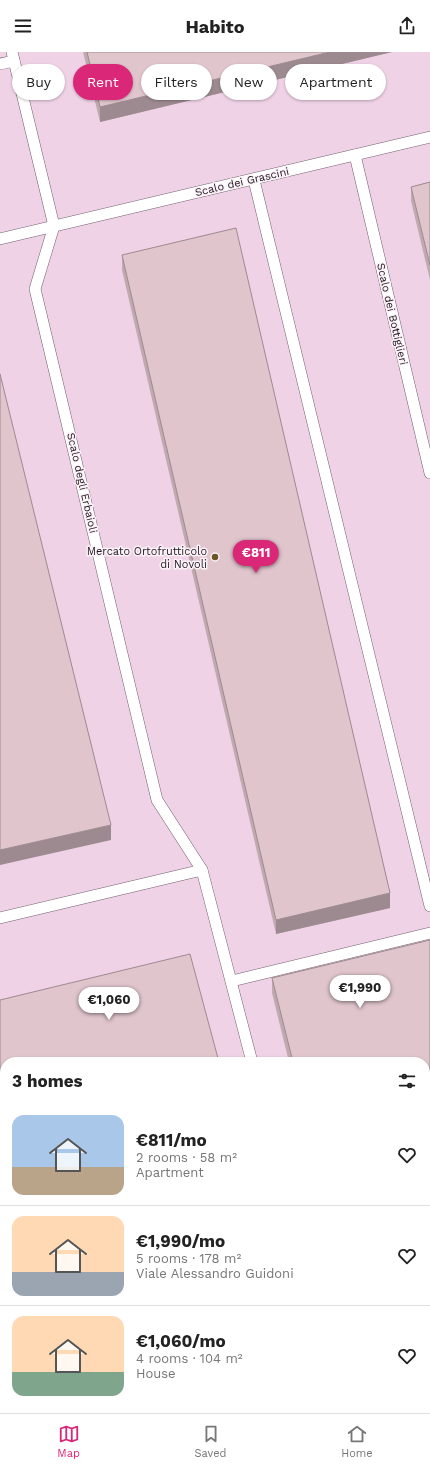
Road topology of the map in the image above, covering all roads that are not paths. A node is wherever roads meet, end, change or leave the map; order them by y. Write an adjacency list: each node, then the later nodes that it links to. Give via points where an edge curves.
1 (13, 56): 2 (lane); 6 (lane)
2 (0, 64)
3 (430, 137): 4 (lane, Scalo dei Grascini)
4 (355, 155): 5 (lane, Scalo dei Grascini); 8 (lane, Scalo dei Bottiglieri)
5 (254, 180): 6 (lane, Scalo dei Grascini); 10 (lane)
6 (54, 226): 7 (lane, Scalo dei Grascini); 9 (lane, Scalo degli Erbaioli, via 35,289 157,800)
7 (0, 239)
8 (430, 473)
9 (202, 870): 11 (lane); 13 (lane, Scalo degli Erbaioli)
10 (430, 906)
11 (0, 918)
12 (430, 933): 13 (lane)
13 (232, 982): 14 (lane, Scalo degli Erbaioli)
14 (251, 1057)

